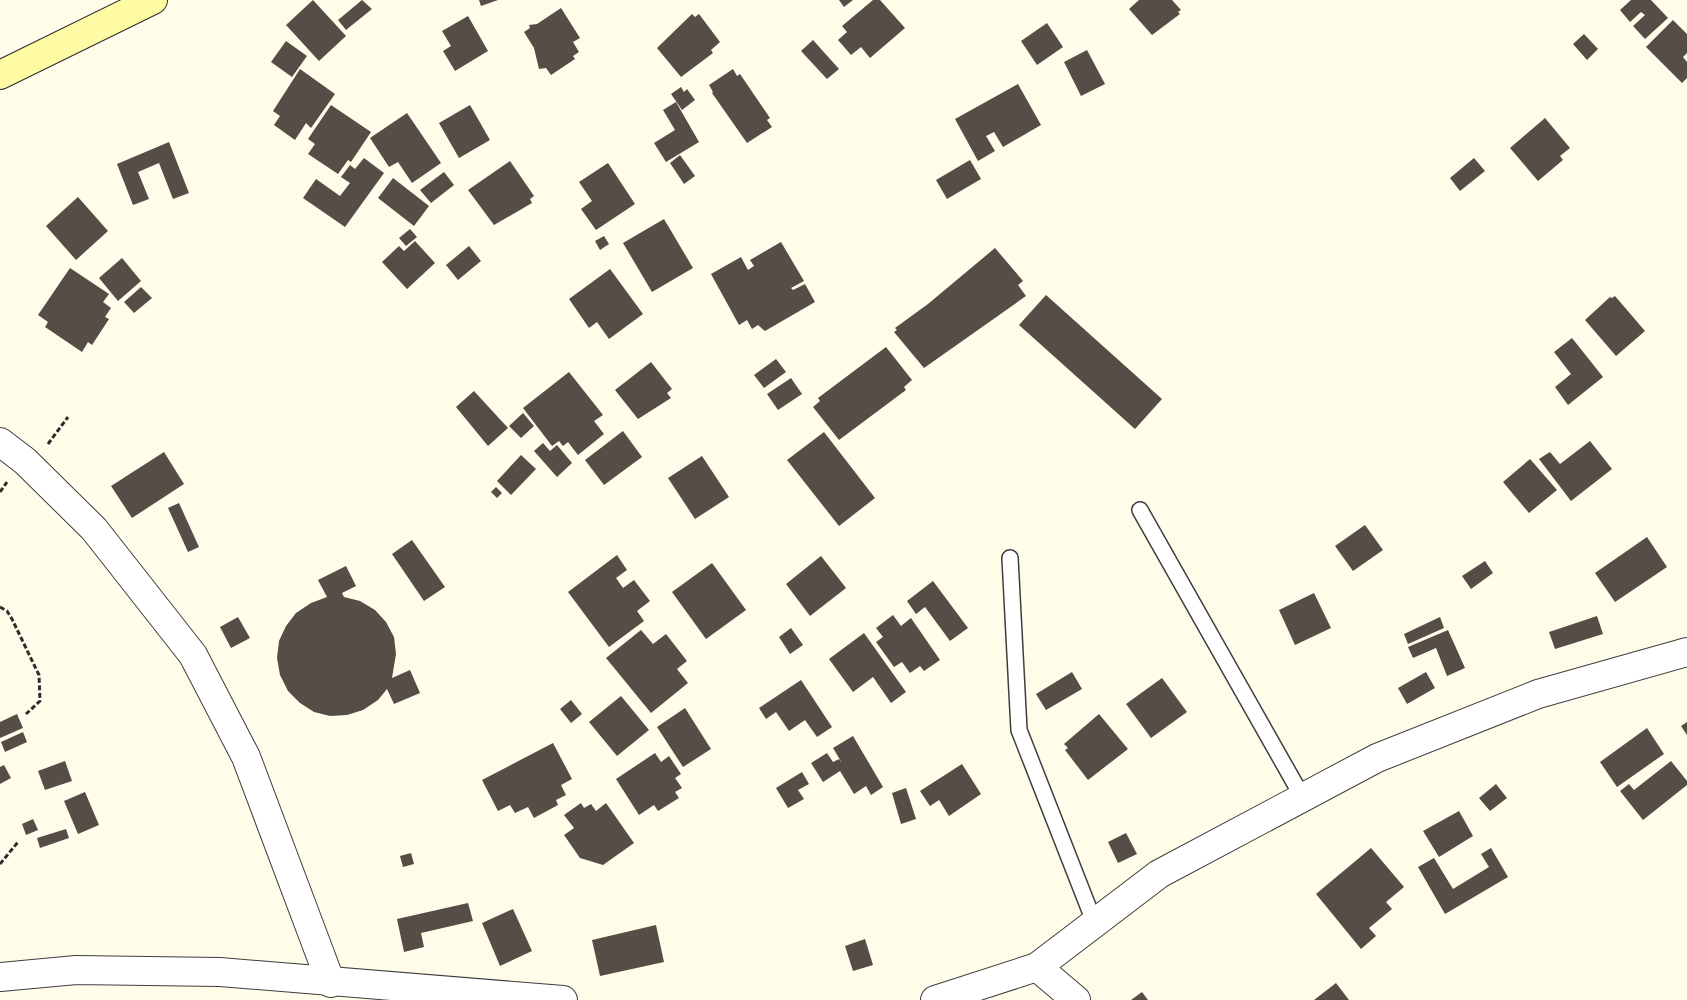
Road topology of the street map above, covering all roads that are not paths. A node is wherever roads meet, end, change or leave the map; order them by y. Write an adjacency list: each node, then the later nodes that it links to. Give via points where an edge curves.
1 (153, 0): 2 (street)
2 (0, 75)
3 (0, 442): 11 (street, via 25,461 94,529 193,655 246,757)
4 (1140, 510): 7 (lane)
5 (1010, 558): 8 (lane, via 1019,730)
6 (1687, 652): 7 (street, via 1538,694 1377,758)
7 (1302, 798): 8 (street, via 1159,874)
8 (1094, 924): 9 (street)
9 (1037, 968): 13 (street); 14 (street)
10 (0, 977): 11 (street, via 76,970 142,970 220,972)
11 (331, 983): 12 (street)
12 (563, 1000)
13 (935, 1000)
14 (1076, 1000)

